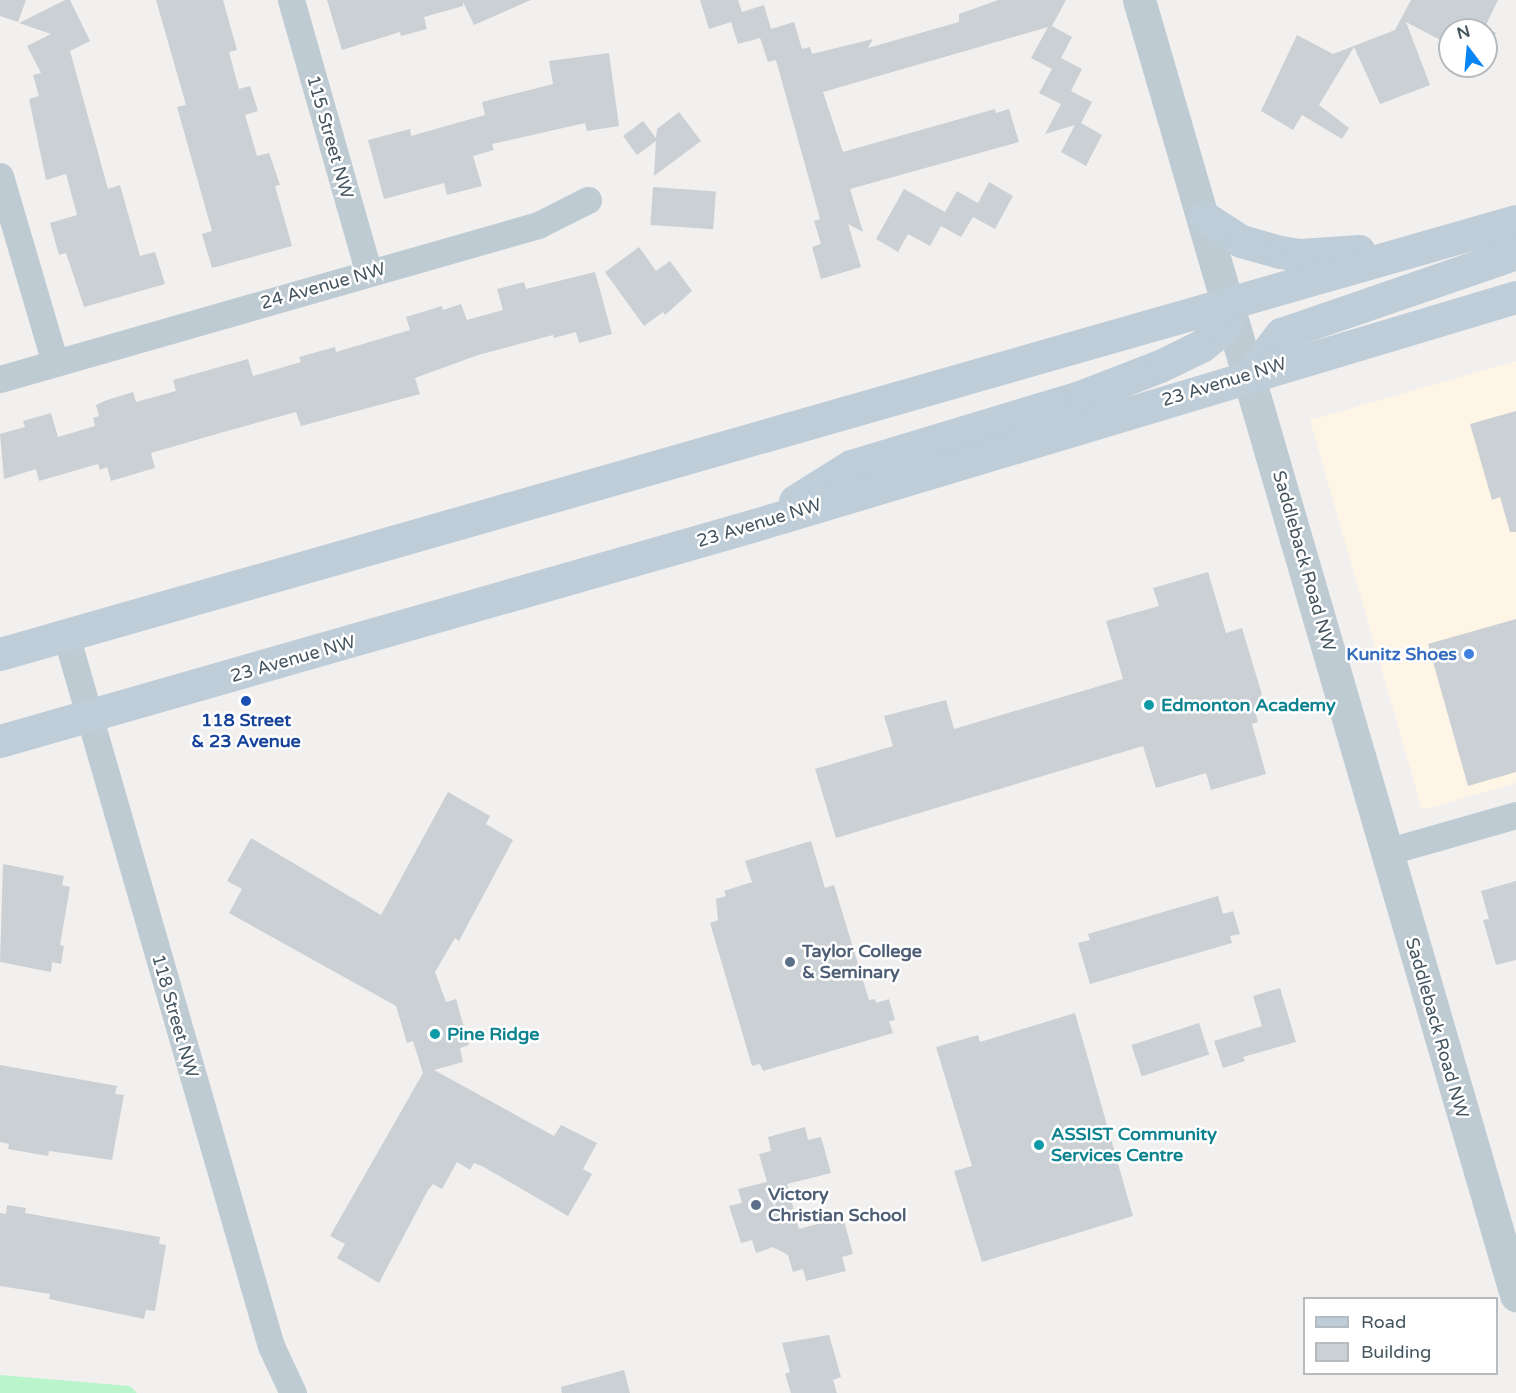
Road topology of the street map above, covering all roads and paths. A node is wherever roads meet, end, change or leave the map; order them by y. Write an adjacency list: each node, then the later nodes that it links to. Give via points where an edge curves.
1 (291, 0): 9 (street, 115 Street NW)
2 (1139, 0): 5 (street, Saddleback Road NW)
3 (0, 176): 12 (street)
4 (588, 200): 9 (street, 24 Avenue NW, via 548,222)
5 (1204, 217): 7 (main road, via 1241,241 1300,255); 11 (street, Saddleback Road NW)
6 (1516, 221): 7 (main road)
7 (1424, 247): 11 (main road)
8 (1516, 253): 13 (main road, via 1288,331 1271,344)
9 (369, 273): 12 (street, 24 Avenue NW)
10 (1516, 297): 13 (main road, 23 Avenue NW)
11 (1229, 303): 13 (street, Saddleback Road NW); 15 (main road, via 1224,328 1160,366 1080,397 851,466); 16 (main road)
12 (55, 363): 14 (street, 24 Avenue NW)
13 (1250, 374): 15 (main road, 23 Avenue NW); 21 (street, Saddleback Road NW)
14 (0, 379)
15 (755, 525): 18 (main road, 23 Avenue NW)
16 (66, 635): 17 (main road); 18 (street, 118 Street NW)
17 (0, 654)
18 (91, 717): 19 (main road, 23 Avenue NW); 23 (street, 118 Street NW, via 268,1335)
19 (0, 741)
20 (1516, 815): 21 (street)
21 (1386, 852): 22 (street, Saddleback Road NW)
22 (1516, 1296)
23 (293, 1393)

